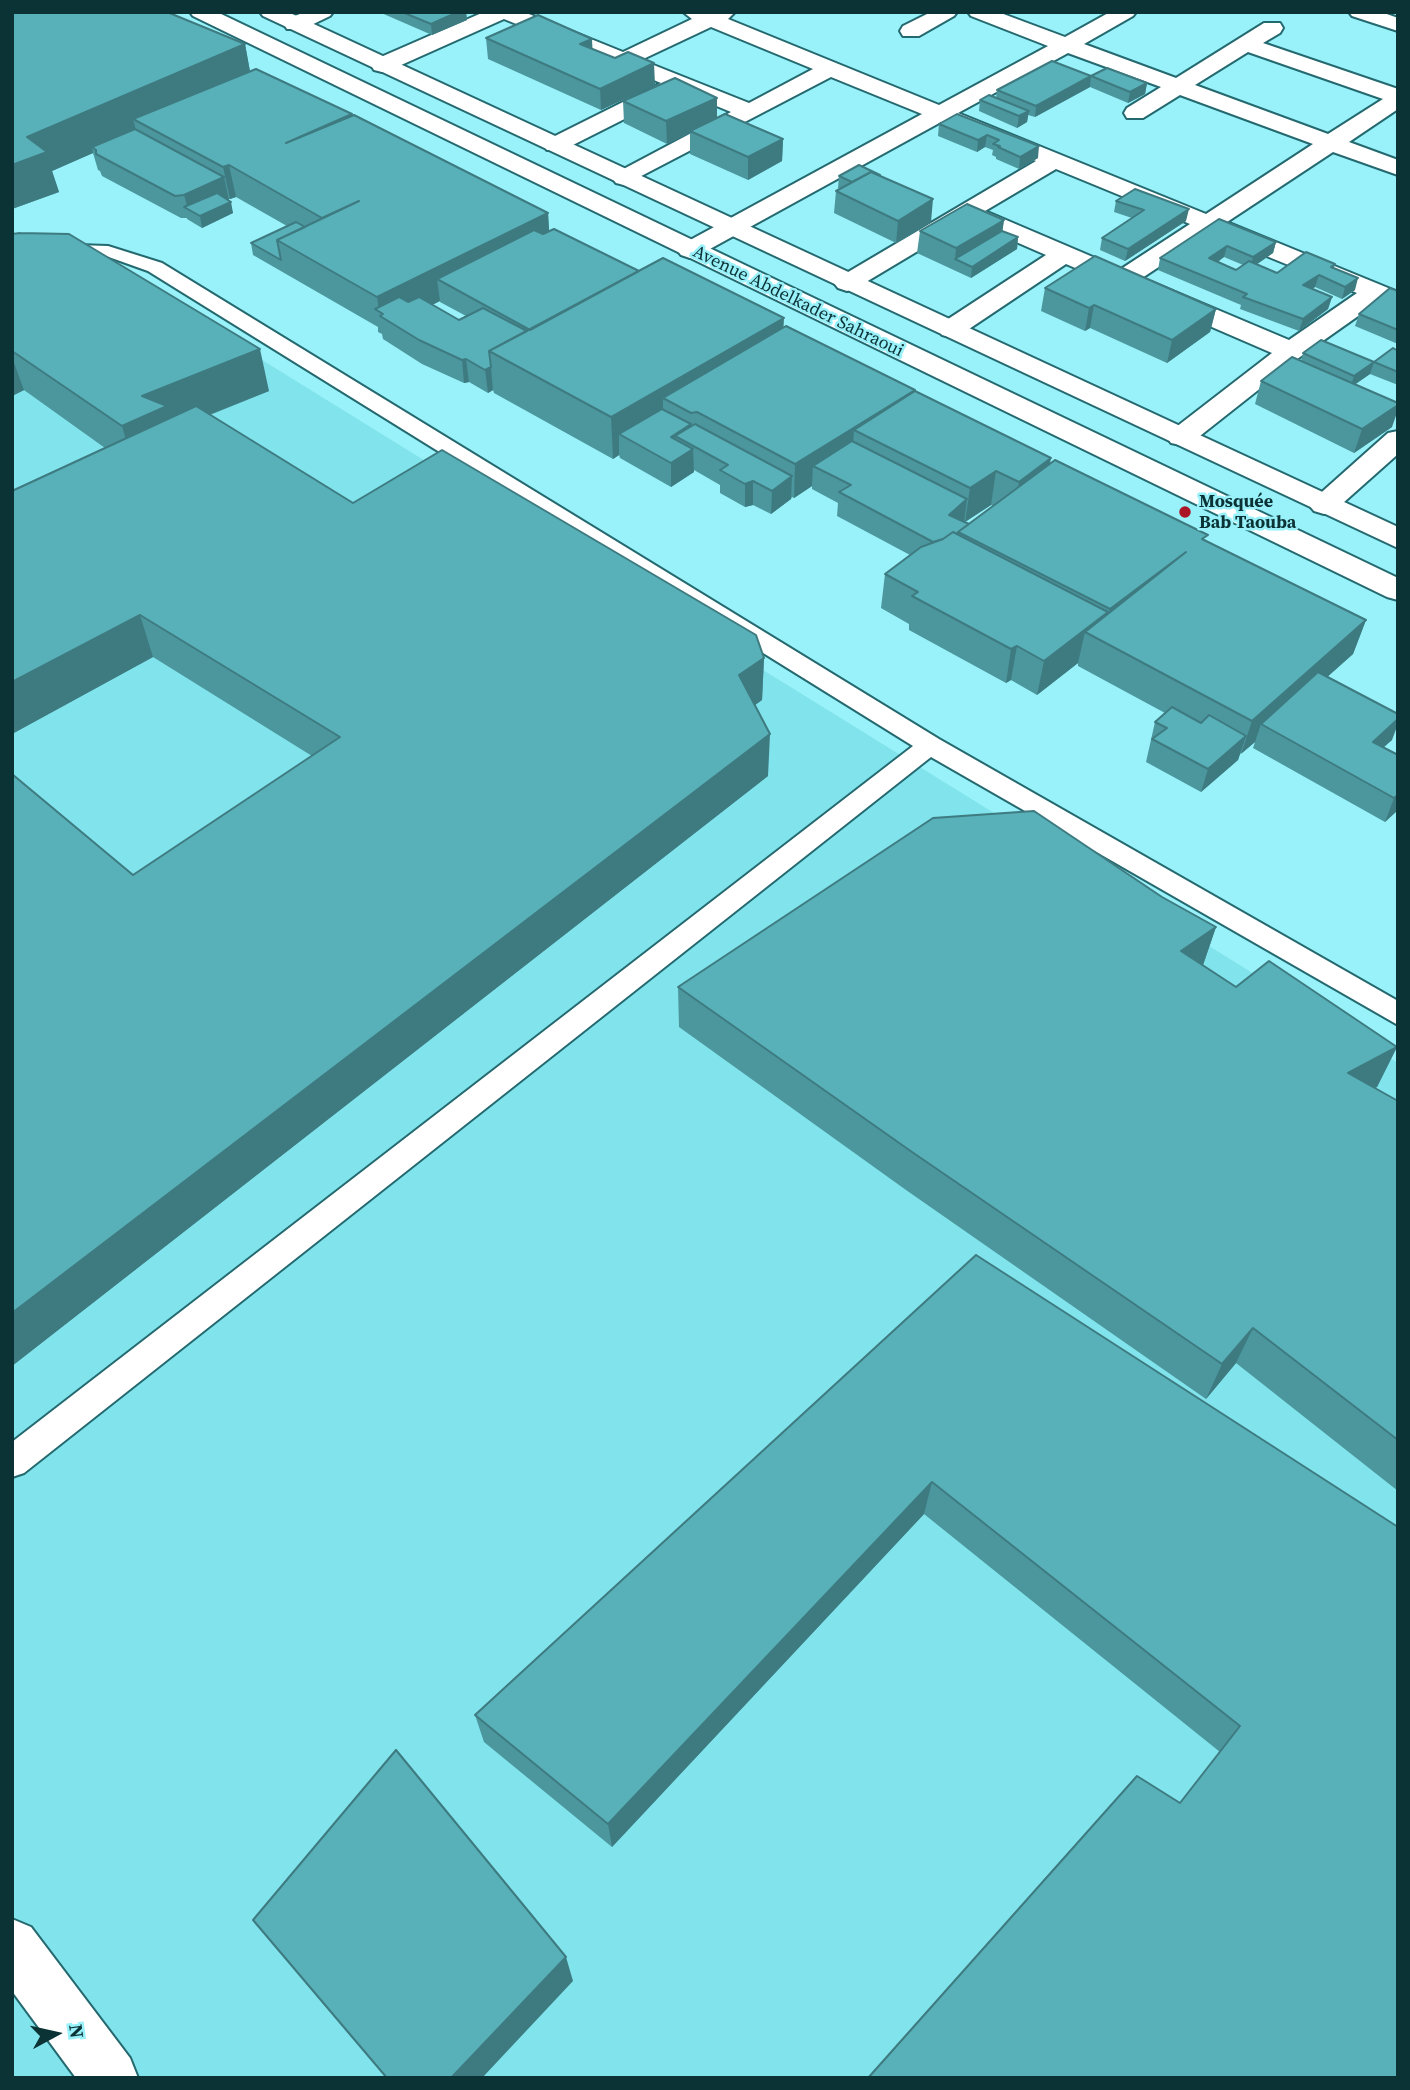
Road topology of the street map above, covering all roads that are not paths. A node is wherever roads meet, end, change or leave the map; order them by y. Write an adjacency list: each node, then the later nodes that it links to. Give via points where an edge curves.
1 (200, 12): 33 (street, Avenue Abdelkader Sahraoui)
2 (270, 12): 10 (street, Avenue Abdelkader Sahraoui)
3 (323, 12): 10 (street)
4 (503, 12): 16 (street); 17 (street)
5 (947, 12): 13 (street)
6 (978, 12): 15 (street)
7 (1126, 12): 15 (street)
8 (1359, 12): 11 (street)
9 (710, 15): 16 (street); 18 (street)
10 (295, 24): 17 (street, Avenue Abdelkader Sahraoui)
11 (1398, 25)
12 (1272, 28): 14 (street)
13 (911, 31)
14 (1246, 44): 20 (street); 21 (street)
15 (1064, 46): 20 (street); 23 (street)
16 (623, 60): 19 (street)
17 (382, 65): 25 (street, Avenue Abdelkader Sahraoui)
18 (831, 68): 22 (street); 23 (street)
19 (679, 82): 22 (street); 25 (street)
20 (1177, 87): 24 (street); 26 (street)
21 (1398, 98): 26 (street)
22 (749, 111): 29 (street)
23 (943, 113): 27 (street); 32 (street)
24 (1135, 113)
25 (555, 145): 29 (street, Avenue Abdelkader Sahraoui)
26 (1331, 145): 28 (street); 31 (street)
27 (1054, 160): 30 (street); 31 (street)
28 (1398, 168)
29 (624, 178): 32 (street, Avenue Abdelkader Sahraoui)
30 (967, 212): 35 (street); 37 (street)
31 (1209, 222): 36 (street); 38 (street)
32 (733, 229): 33 (street); 37 (street, Avenue Abdelkader Sahraoui)
33 (690, 250): 45 (street, Avenue Abdelkader Sahraoui)
34 (12, 252): 46 (lane, via 108,251 155,267)
35 (1064, 254): 36 (street); 39 (street)
36 (1123, 279): 40 (street)
37 (847, 283): 39 (street, Avenue Abdelkader Sahraoui)
38 (1387, 296): 40 (street)
39 (951, 329): 41 (street, Avenue Abdelkader Sahraoui)
40 (1291, 351): 41 (street)
41 (1181, 437): 43 (street, Avenue Abdelkader Sahraoui)
42 (1398, 439): 43 (street)
43 (1324, 505): 44 (street, Avenue Abdelkader Sahraoui)
44 (1398, 539)
45 (1398, 590)
46 (930, 744): 47 (lane); 48 (lane)
47 (1398, 1014)
48 (12, 1462)
49 (12, 1946): 50 (street)
50 (110, 2078)

